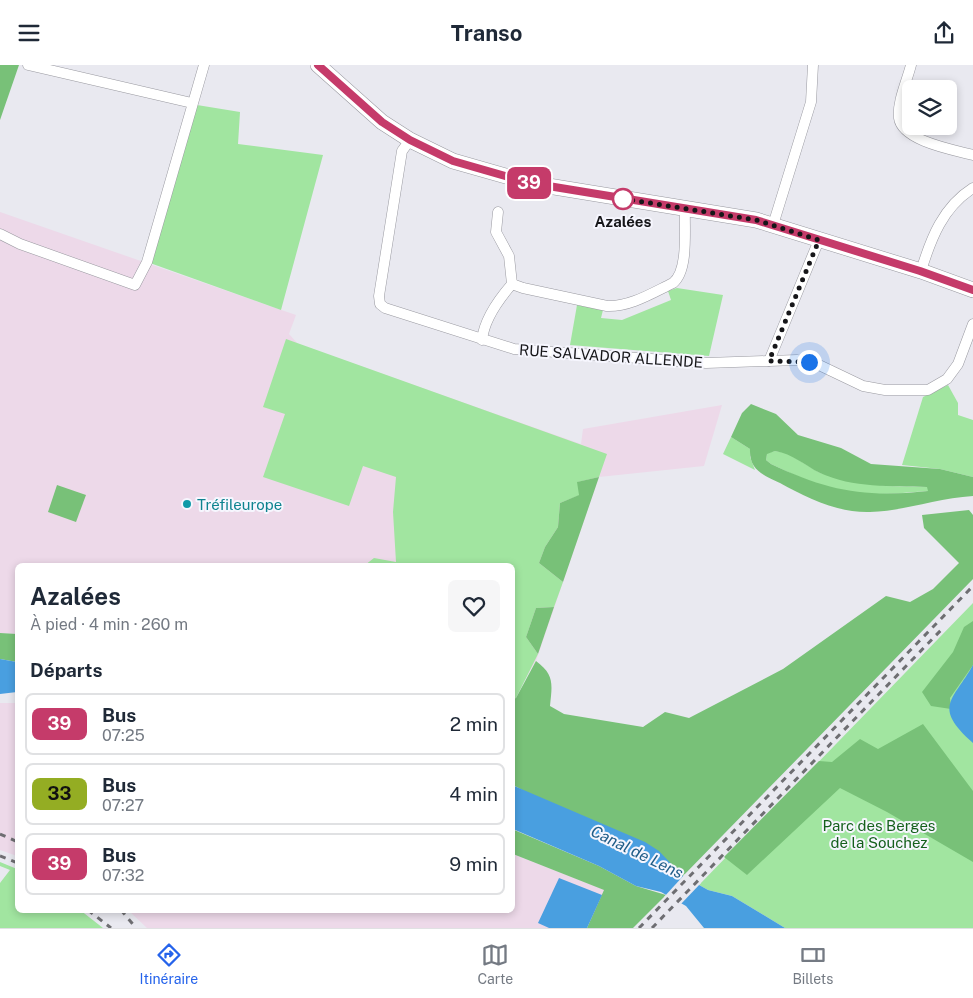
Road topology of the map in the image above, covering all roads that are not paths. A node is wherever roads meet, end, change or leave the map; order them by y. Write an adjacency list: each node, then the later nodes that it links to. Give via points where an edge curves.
1 (28, 65): 6 (street)
2 (204, 65): 6 (street)
3 (318, 65): 7 (street, via 361,105)
4 (813, 65): 12 (street, via 811,103)
5 (911, 65): 8 (street, via 900,106 902,126 910,135 924,141)
6 (191, 107): 13 (street, via 147,262 135,285)
7 (410, 140): 10 (street, via 453,161 530,183); 19 (street, RUE SALVADOR ALLENDE, via 402,151 380,304)
8 (973, 155)
9 (973, 187): 15 (street, via 942,218)
10 (685, 208): 12 (street); 16 (street, via 683,264 679,278 630,303 607,306)
11 (498, 212): 16 (street, via 496,232 509,256)
12 (773, 225): 14 (street)
13 (0, 234)
14 (819, 240): 15 (street); 20 (street)
15 (920, 271): 17 (street)
16 (512, 284): 19 (street, via 486,323)
17 (973, 290)
18 (973, 324): 20 (street, RUE SALVADOR ALLENDE, via 953,372 941,384 928,390 874,389 809,362)
19 (482, 340): 20 (street, RUE SALVADOR ALLENDE, via 528,351 706,363)
20 (769, 361)

